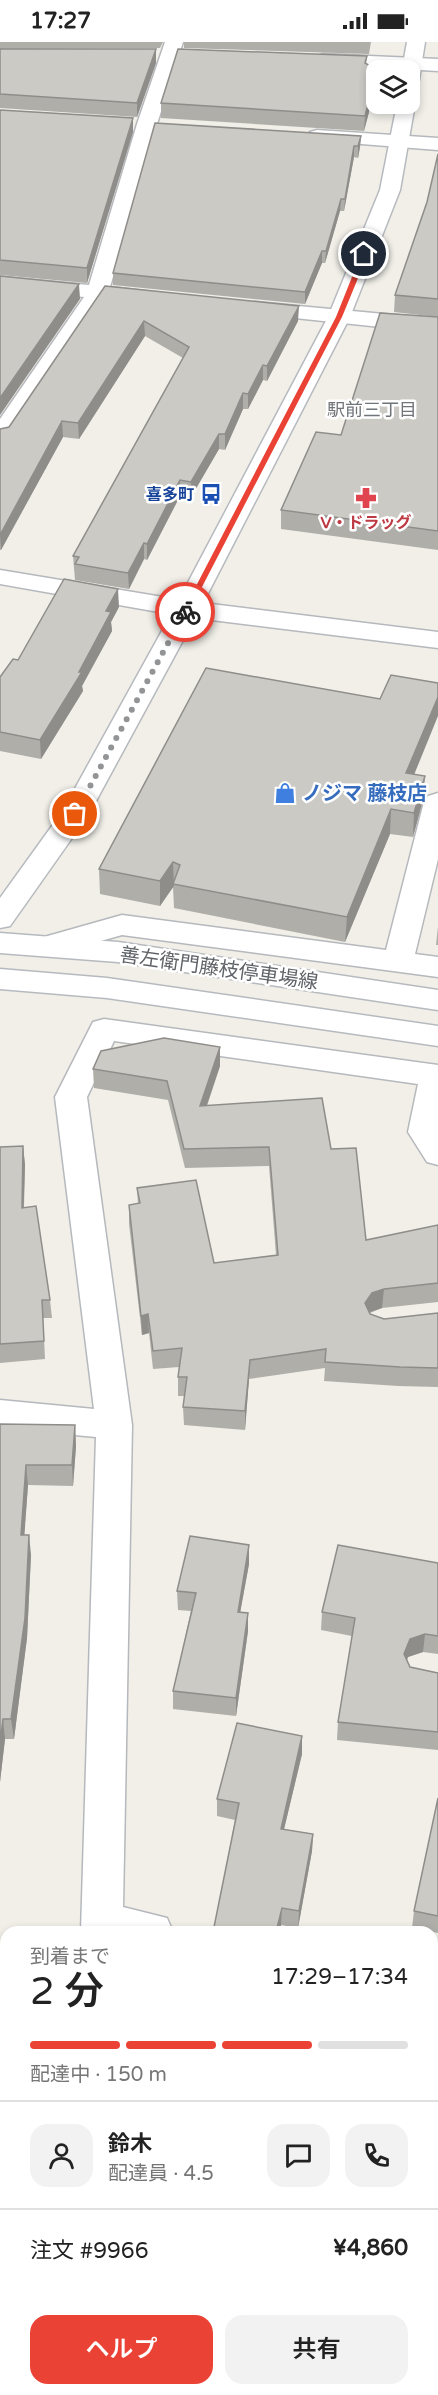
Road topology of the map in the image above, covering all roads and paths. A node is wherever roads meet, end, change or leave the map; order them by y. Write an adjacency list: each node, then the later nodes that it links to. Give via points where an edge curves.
1 (416, 42): 6 (street)
2 (172, 48): 3 (street); 4 (street); 12 (street)
3 (147, 55)
4 (193, 56)
5 (308, 60): 8 (street)
6 (413, 60)
7 (438, 65): 9 (street)
8 (366, 67)
9 (420, 70)
10 (404, 114): 15 (street)
11 (124, 123): 12 (street)
12 (147, 124): 13 (street); 18 (street)
13 (170, 126)
14 (299, 134): 15 (street)
15 (399, 141): 16 (street); 21 (street, via 390,190)
16 (438, 144)
17 (0, 283): 18 (street)
18 (99, 292): 19 (street); 23 (street)
19 (168, 299)
20 (237, 306): 21 (street)
21 (339, 317): 22 (street); 25 (street)
22 (438, 326)
23 (0, 436)
24 (0, 577): 25 (street)
25 (187, 609): 26 (street); 28 (street, via 75,814)
26 (438, 639)
27 (438, 802): 31 (street)
28 (0, 919)
29 (0, 943): 30 (street, 善左衛門藤枝停車場線)
30 (47, 946): 31 (street, via 122,925); 34 (street, 善左衛門藤枝停車場線, via 118,952)
31 (398, 961): 32 (street)
32 (438, 967)
33 (0, 979): 35 (street, 善左衛門藤枝停車場線, via 107,988)
34 (438, 1000)
35 (438, 1036)
36 (437, 1076): 37 (street, via 424,1132); 39 (street, via 104,1029 71,1097)
37 (438, 1155)
38 (0, 1414): 39 (street)
39 (114, 1425): 40 (street)
40 (103, 1926)

